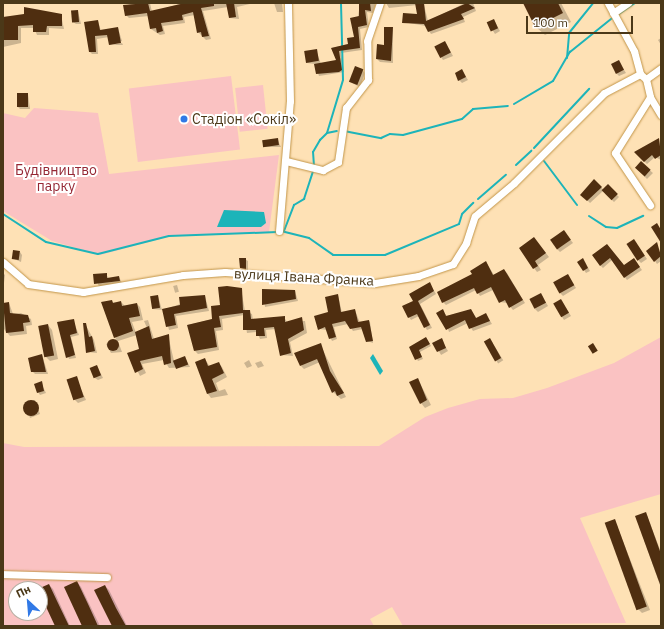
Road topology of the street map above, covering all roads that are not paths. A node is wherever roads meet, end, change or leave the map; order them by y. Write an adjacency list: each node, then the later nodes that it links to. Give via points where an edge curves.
1 (288, 3): 10 (street, via 290,101)
2 (380, 3): 10 (street, via 367,41 368,80 346,108 338,162 323,170)
3 (608, 3): 5 (street)
4 (628, 3): 5 (street)
5 (613, 13): 7 (street, via 634,51)
6 (661, 68): 7 (street, вулиця Івана Франка)
7 (643, 76): 8 (street); 13 (street, вулиця Івана Франка, via 604,93 514,183 475,216 453,264 418,276 375,282 225,272 183,274 83,292 28,284)
8 (650, 97): 9 (street); 11 (street, via 615,153)
9 (661, 115)
10 (286, 161): 12 (street)
11 (650, 205)
12 (279, 231)
13 (3, 262)
14 (3, 574): 15 (street)
15 (107, 577)

